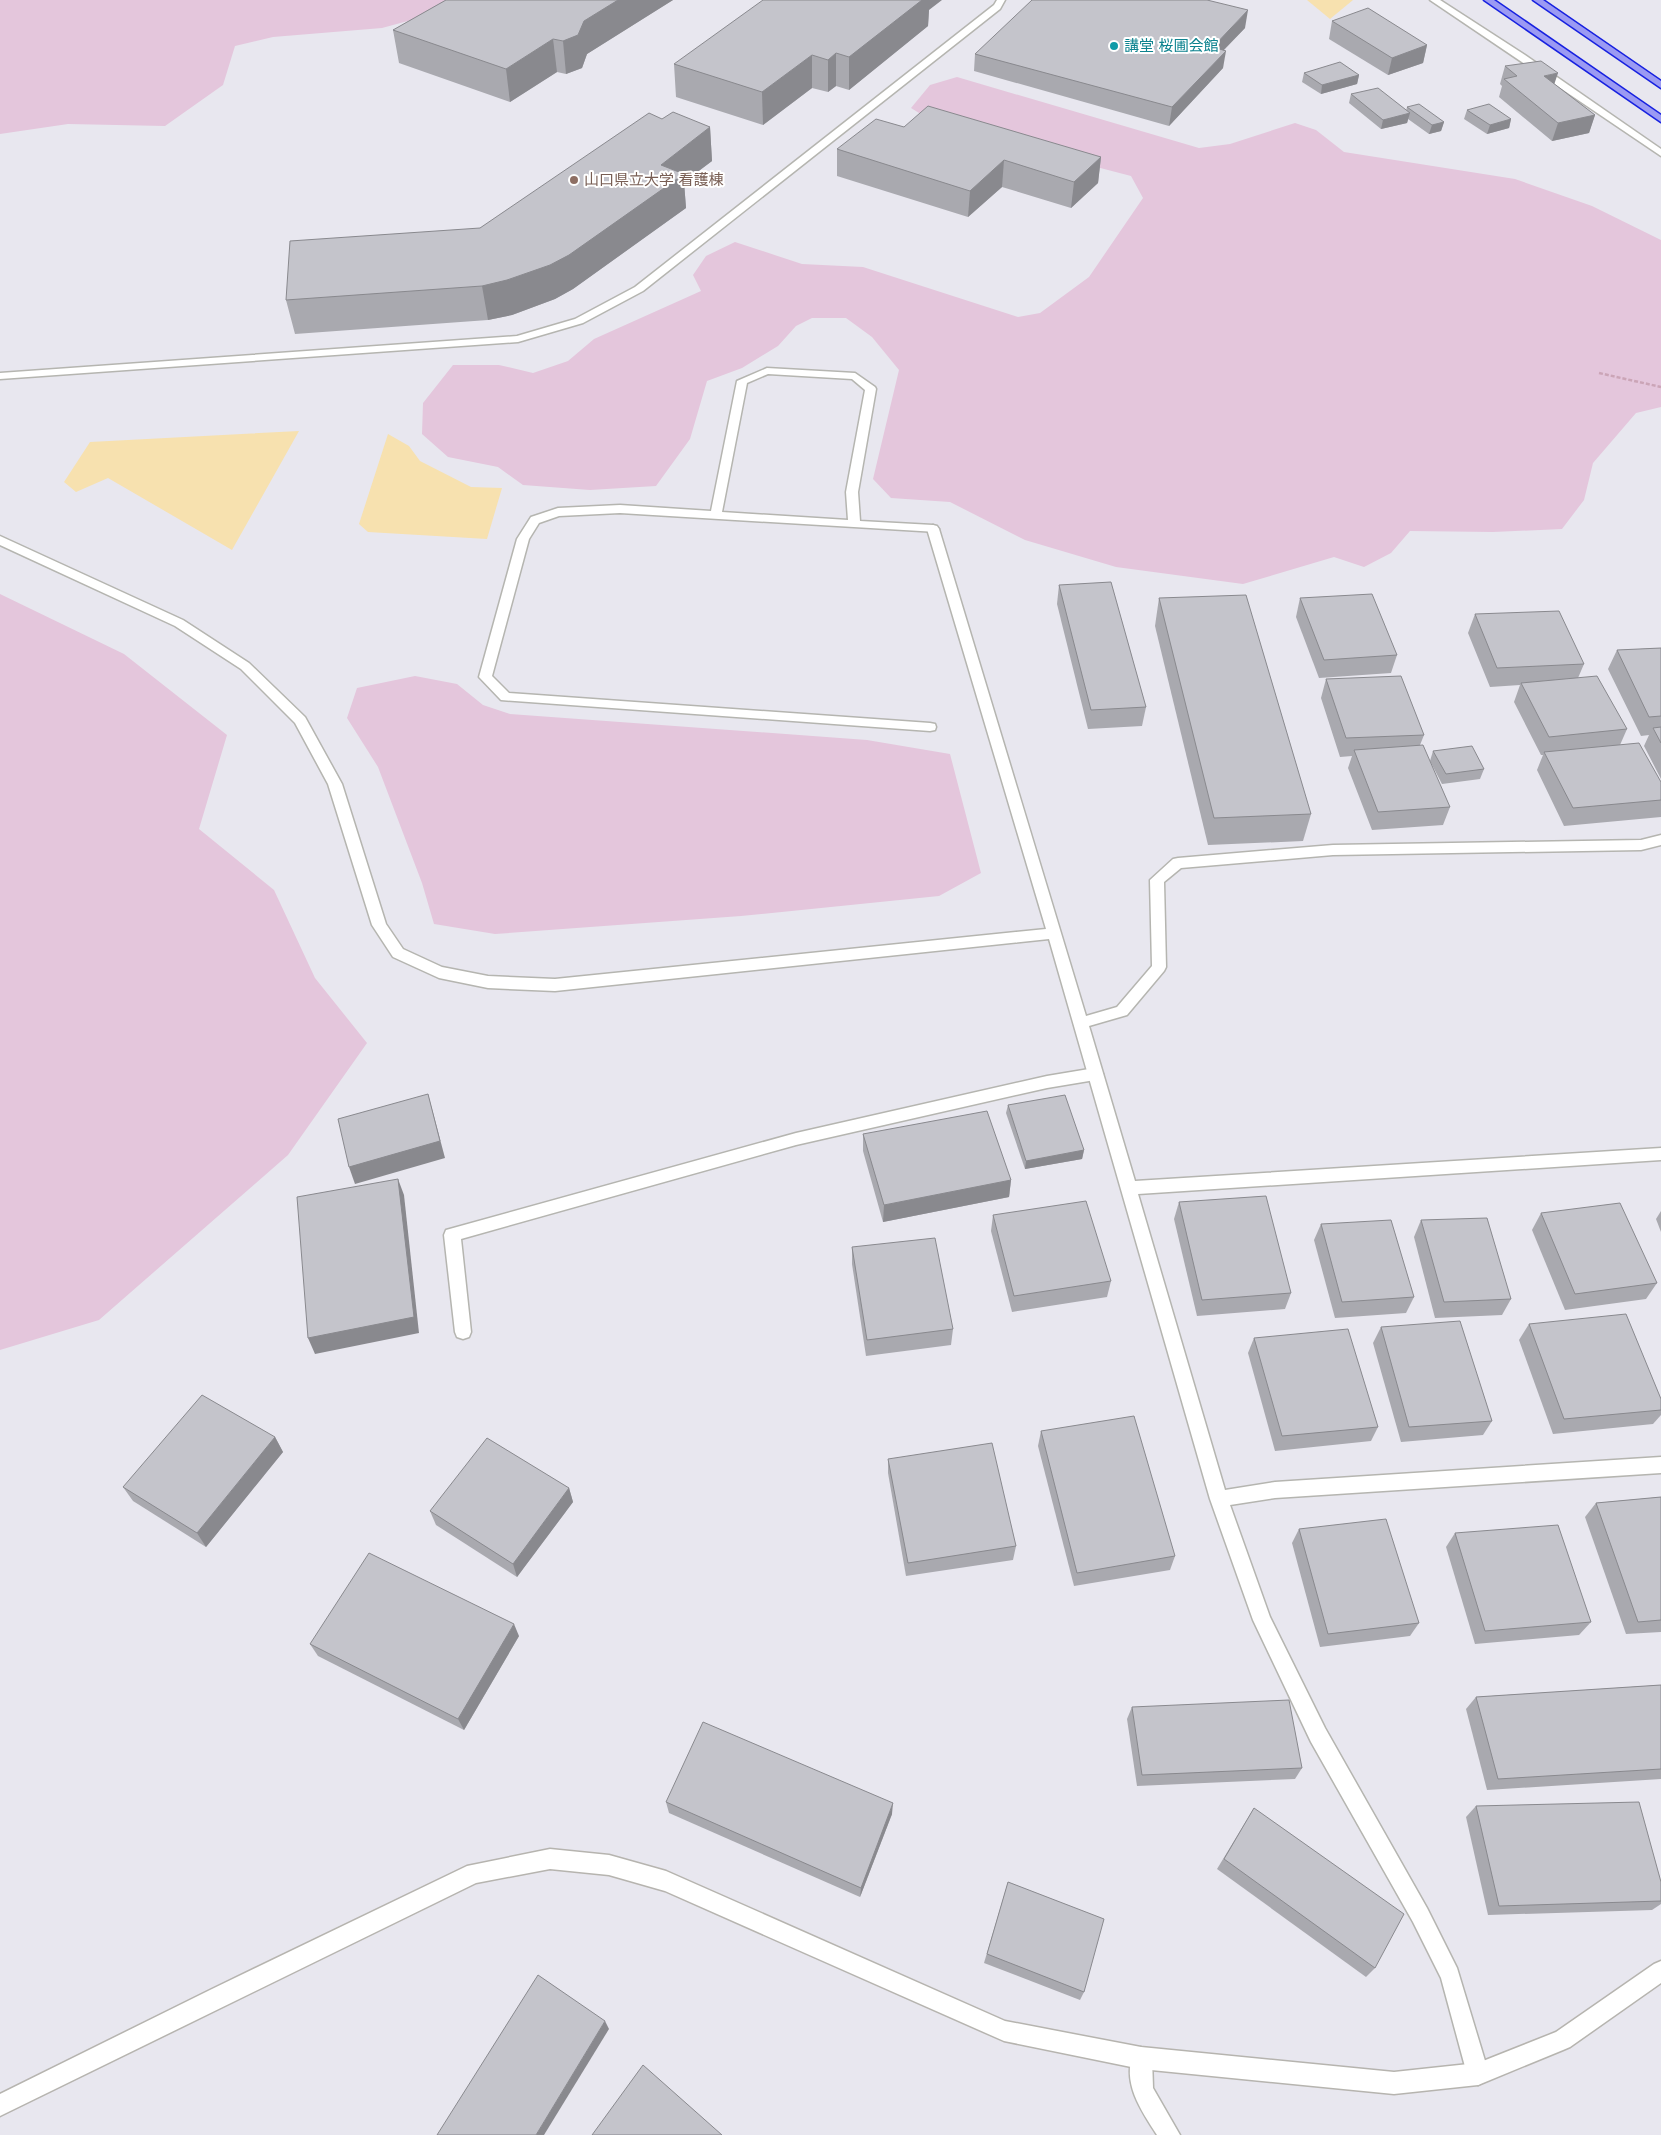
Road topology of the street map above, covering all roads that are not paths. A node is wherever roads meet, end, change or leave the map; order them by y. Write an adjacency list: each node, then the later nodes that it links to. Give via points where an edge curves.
1 (1001, 0): 8 (street, via 997,7 639,289 579,321 518,339)
2 (1434, 0): 7 (street, via 1522,56)
3 (1488, 0): 6 (highway)
4 (1537, 0): 5 (highway)
5 (1661, 85)
6 (1661, 119)
7 (1661, 153)
8 (0, 376)
9 (716, 515): 10 (street); 10 (street, via 742,381 767,371 855,376 871,389 852,492); 12 (street, via 620,509 558,512 535,520 523,539 485,677 506,697)
10 (854, 524): 14 (street, via 933,530)
11 (0, 540): 14 (street, via 179,623 245,666 300,720 335,784 379,925 398,953 439,972 488,982 555,984)
12 (930, 727)
13 (1661, 840): 15 (street, via 1641,845 1333,850 1178,863 1156,880 1159,966 1122,1011)
14 (1054, 933): 15 (street)
15 (1081, 1023): 16 (street)
16 (1095, 1074): 18 (street); 19 (street, via 1047,1082 796,1140 452,1235)
17 (1661, 1154): 18 (street)
18 (1128, 1188): 21 (street)
19 (463, 1332)
20 (1661, 1466): 21 (street, via 1275,1490)
21 (1219, 1499): 24 (street, via 1262,1620 1318,1735 1420,1915 1450,1975)
22 (1661, 1971): 24 (street, via 1563,2040)
23 (1141, 2058): 24 (street, via 1394,2083); 25 (street, via 1004,2031 666,1881 609,1865 550,1859 474,1873); 26 (street, via 1142,2091)
24 (1478, 2074)
25 (0, 2105)
26 (1169, 2135)

